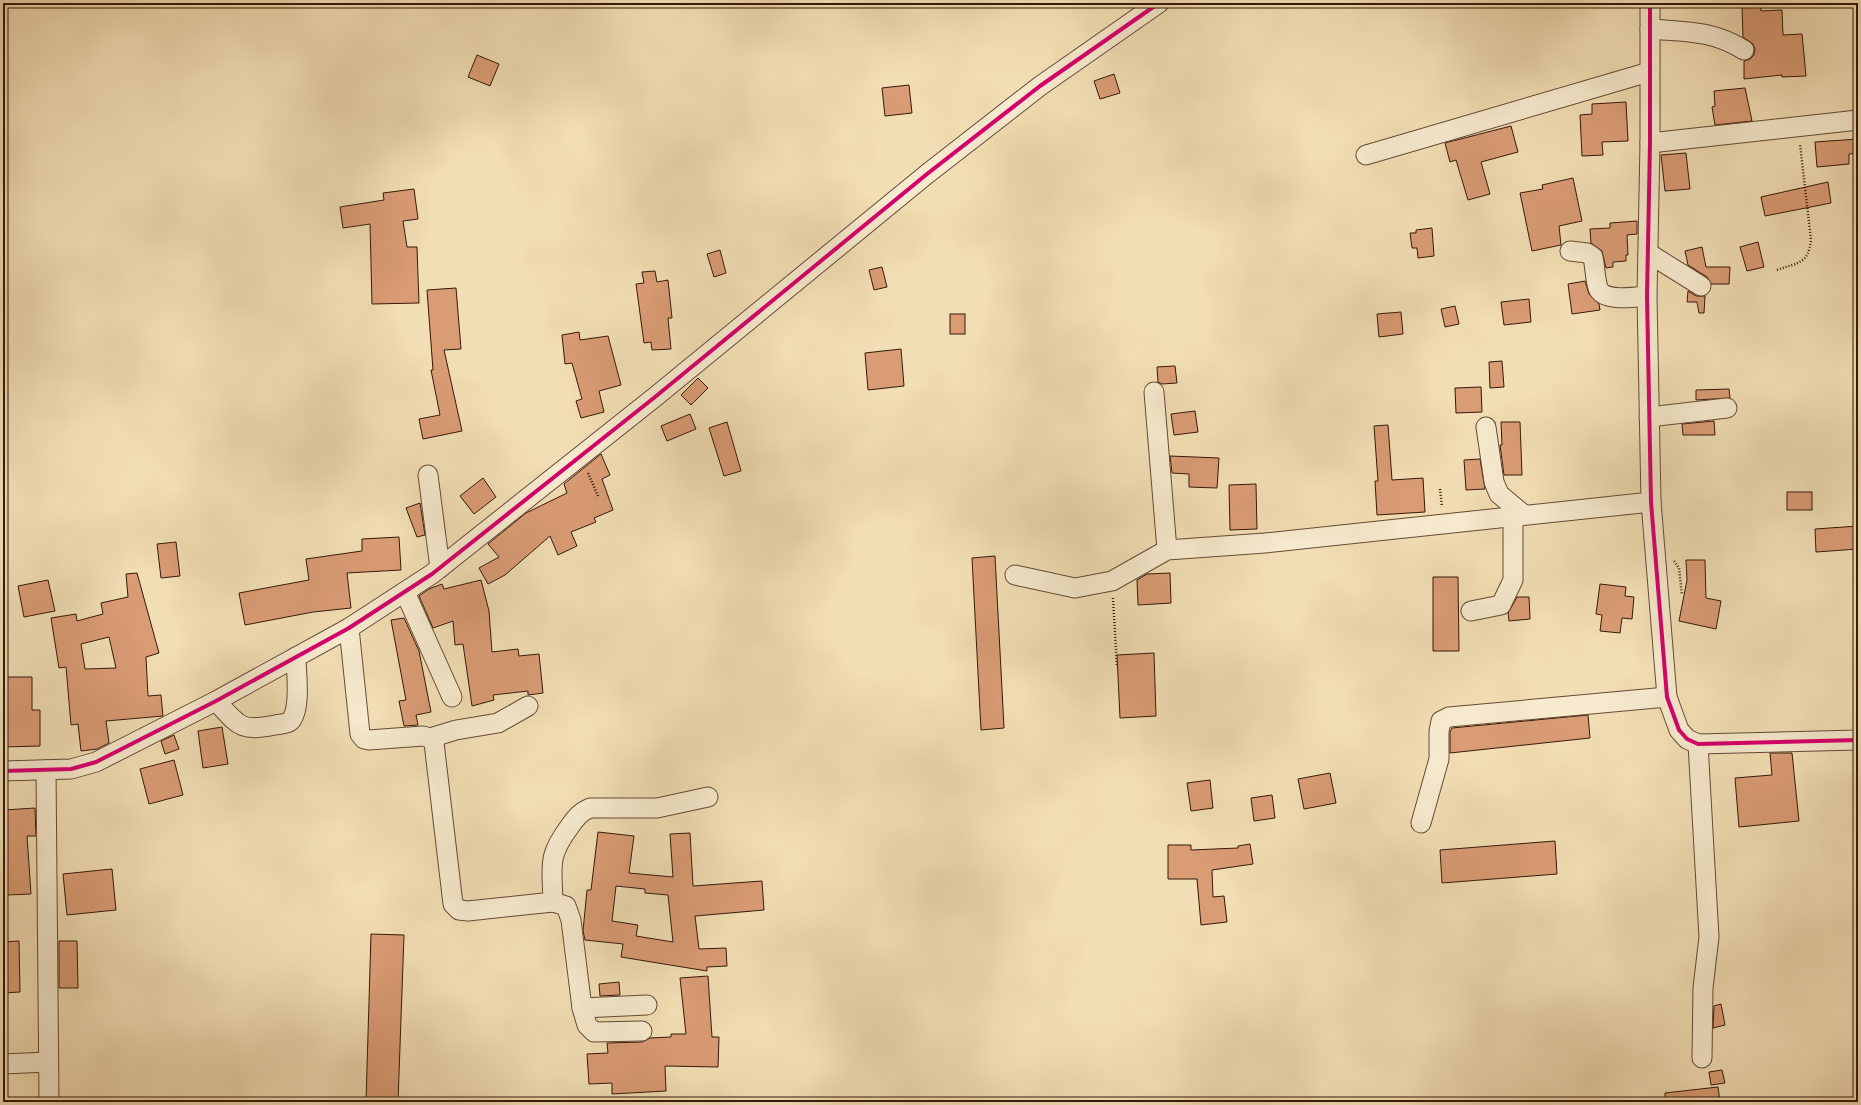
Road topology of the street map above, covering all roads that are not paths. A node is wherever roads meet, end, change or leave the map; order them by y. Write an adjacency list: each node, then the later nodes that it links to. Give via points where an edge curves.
1 (1159, 3): 21 (street, via 1040,86 927,174)
2 (1650, 3): 3 (street)
3 (1650, 29): 4 (street, via 1706,33 1728,40); 5 (street)
4 (1744, 50)
5 (1649, 72): 7 (street); 8 (street)
6 (1858, 120): 7 (street)
7 (1650, 143): 10 (street)
8 (1366, 155)
9 (1570, 252): 12 (street, via 1587,252 1593,257 1598,289 1606,296)
10 (1648, 253): 11 (street); 12 (street)
11 (1701, 286)
12 (1647, 296): 15 (street)
13 (1154, 392): 20 (street)
14 (1727, 408): 15 (street)
15 (1649, 417): 18 (street)
16 (1486, 427): 19 (street, via 1494,482 1499,494)
17 (428, 474): 21 (street)
18 (1651, 502): 19 (street); 28 (street)
19 (1519, 516): 20 (street, via 1265,543); 24 (street, via 1513,580 1508,593 1501,605)
20 (1167, 550): 22 (street, via 1112,581 1075,588)
21 (440, 568): 23 (street)
22 (1015, 575)
23 (405, 592): 25 (street); 27 (street)
24 (1471, 612)
25 (349, 628): 26 (street); 31 (street, via 360,734 369,740 423,736)
26 (296, 657): 29 (street); 29 (street, via 296,707 288,723 257,729 246,728 237,723)
27 (452, 697)
28 (1667, 697): 33 (street, via 1679,730 1687,739); 37 (street, via 1449,717 1441,721 1439,759)
29 (216, 701): 34 (street, via 96,762 71,769)
30 (528, 706): 31 (street, via 498,723 456,730)
31 (430, 738): 38 (street, via 434,743 453,904 459,910 468,911)
32 (1858, 740): 33 (street)
33 (1698, 744): 42 (street, via 1709,937 1703,988)
34 (46, 770): 35 (street); 43 (street)
35 (3, 771)
36 (708, 797): 38 (street, via 657,808 590,808 581,811 554,850 551,859)
37 (1421, 823)
38 (553, 902): 40 (street, via 566,906 571,920)
39 (647, 1005): 40 (street)
40 (582, 1008): 41 (street, via 587,1025 594,1032)
41 (642, 1031)
42 (1702, 1058)
43 (48, 1062): 44 (street); 45 (street)
44 (3, 1064)
45 (49, 1102)

